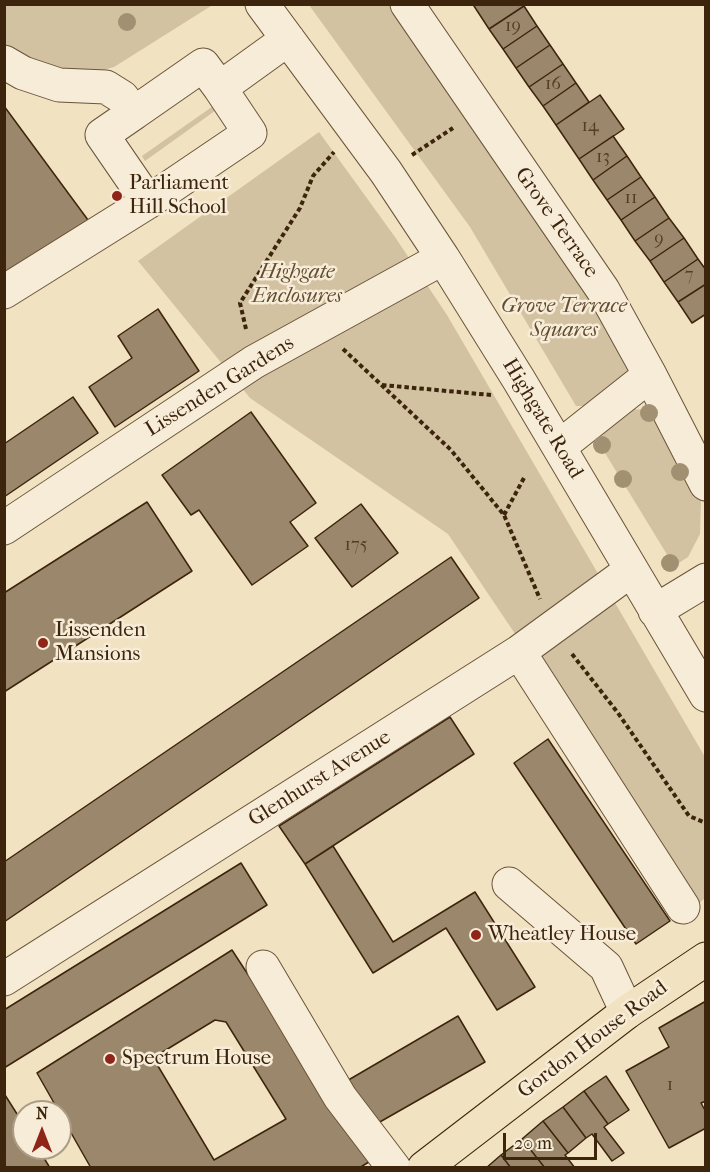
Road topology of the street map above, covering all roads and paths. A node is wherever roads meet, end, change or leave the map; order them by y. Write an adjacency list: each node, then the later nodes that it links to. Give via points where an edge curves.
1 (262, 4): 3 (street, Highgate Road)
2 (407, 5): 6 (street, Grove Terrace)
3 (288, 39): 5 (street); 8 (street, Highgate Road)
4 (4, 62): 7 (street, via 59,85 106,87 122,97)
5 (220, 88): 7 (street, via 203,65); 10 (street, via 249,133)
6 (478, 110): 9 (path); 15 (street, Grove Terrace, via 603,290)
7 (134, 112): 10 (street, via 102,135)
8 (358, 134): 9 (street, Highgate Road); 14 (path, via 329,156 313,176 300,208 240,303)
9 (386, 172): 11 (street, Highgate Road)
10 (148, 202): 12 (street)
11 (443, 258): 13 (street, Lissenden Gardens); 16 (street, Highgate Road)
12 (4, 292)
13 (319, 327): 14 (street, Lissenden Gardens); 17 (path)
14 (254, 362): 22 (street, Lissenden Gardens)
15 (650, 375): 18 (street); 20 (street, Grove Terrace)
16 (519, 380): 17 (path, via 490,395); 18 (street, Highgate Road)
17 (381, 384): 21 (path, via 451,450)
18 (559, 447): 23 (street, Highgate Road)
19 (525, 476): 21 (path)
20 (705, 484)
21 (504, 515): 26 (path)
22 (4, 528)
23 (630, 571): 25 (street, Highgate Road); 26 (street, Glenhurst Avenue)
24 (705, 580): 25 (street)
25 (655, 611): 28 (street, Highgate Road)
26 (552, 627): 27 (street, Glenhurst Avenue); 29 (path, via 689,816)
27 (519, 652): 31 (street); 34 (street, Glenhurst Avenue)
28 (705, 695)
29 (705, 823)
30 (509, 884): 35 (street, via 606,967)
31 (683, 907)
32 (705, 959): 35 (main road, Gordon House Road)
33 (263, 967): 36 (street, via 340,1097)
34 (4, 979)
35 (627, 1012): 37 (main road, Gordon House Road)
36 (394, 1167)
37 (424, 1167)

